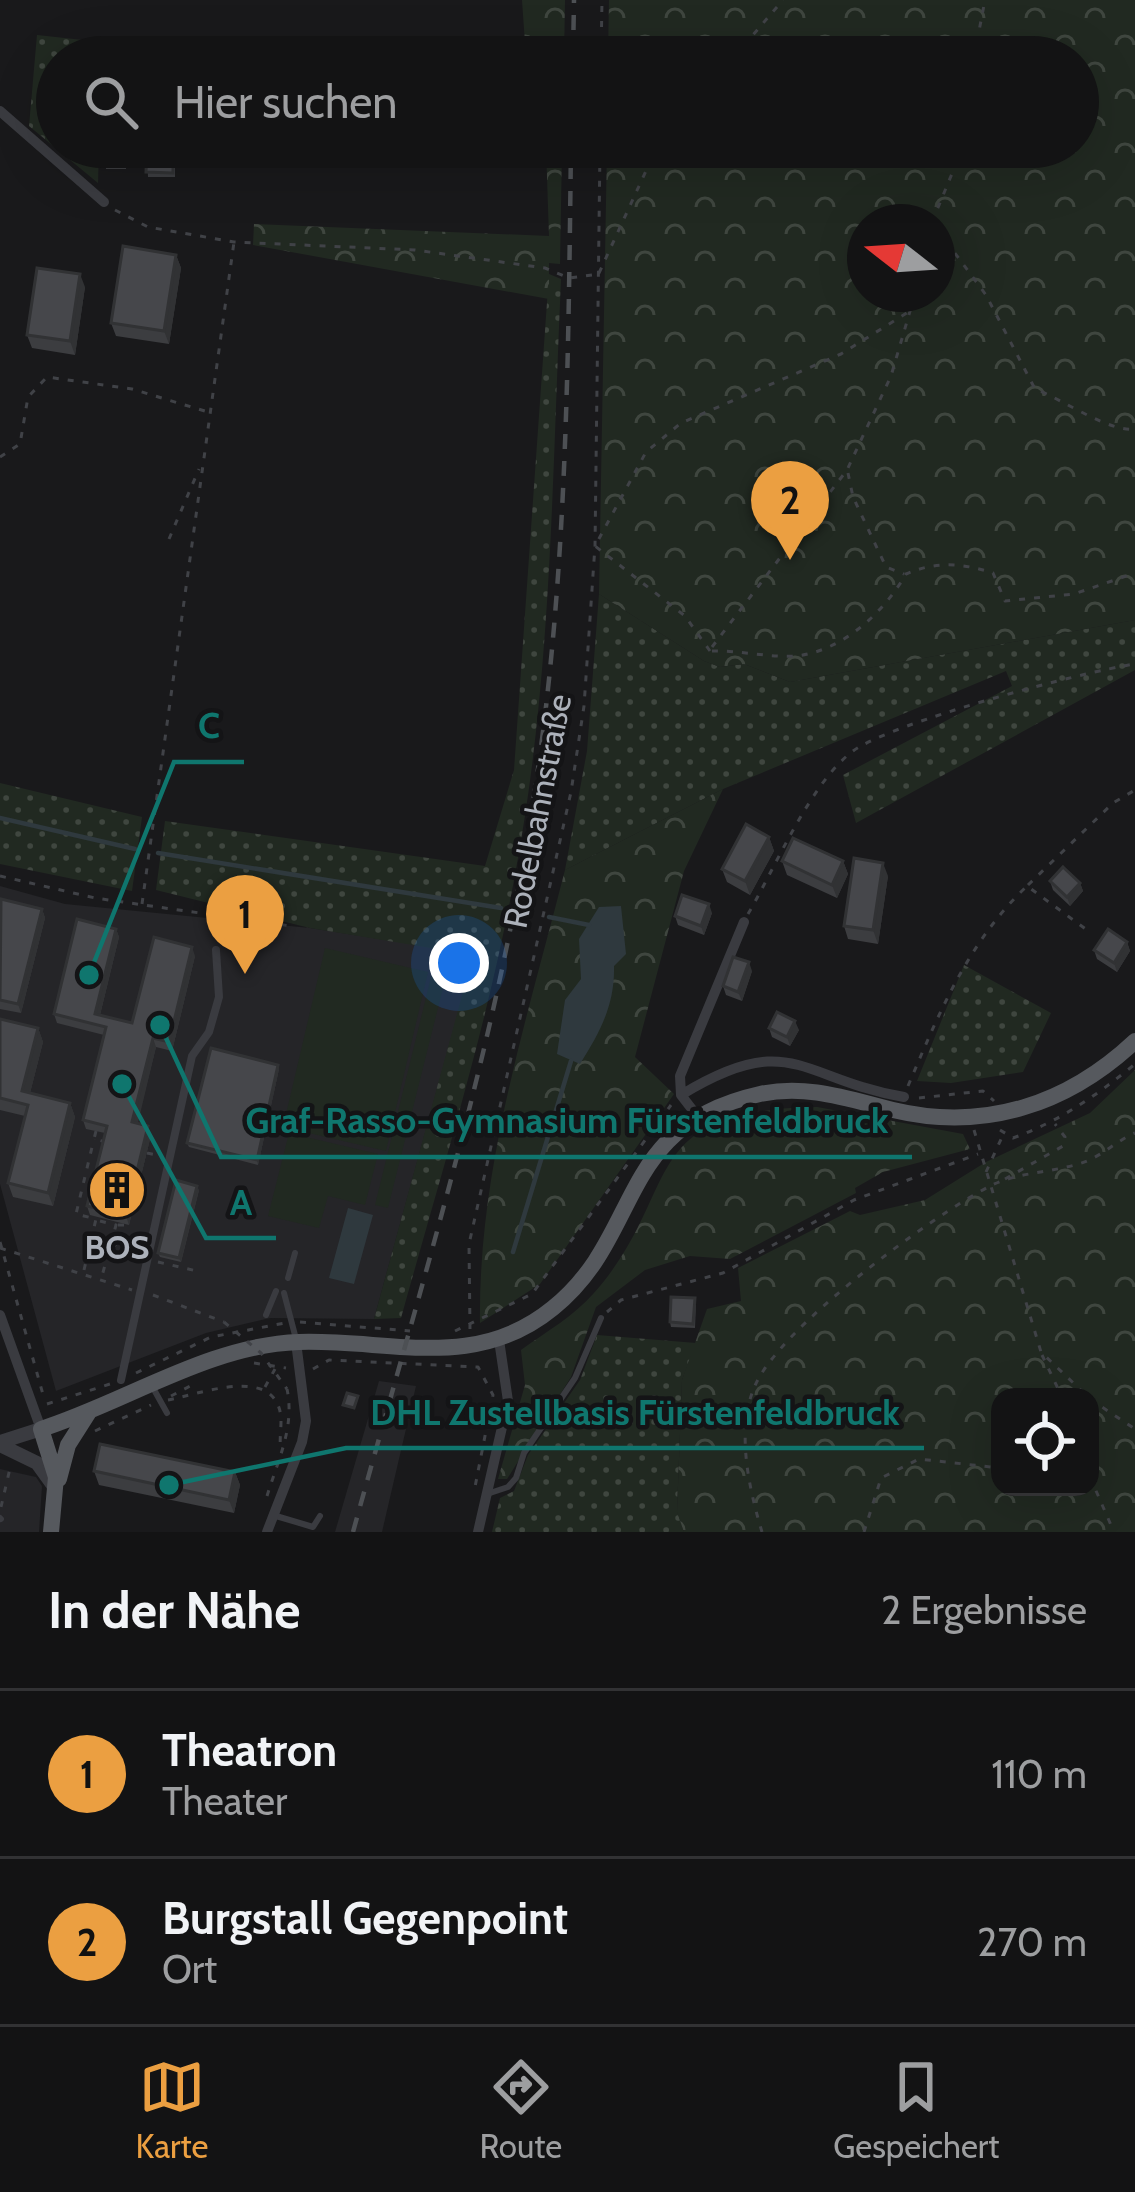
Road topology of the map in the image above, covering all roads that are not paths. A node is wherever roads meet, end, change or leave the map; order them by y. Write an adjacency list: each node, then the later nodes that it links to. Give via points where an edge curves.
1 (0, 111): 2 (street)
2 (36, 142)
3 (65, 168): 4 (street)
4 (104, 202)
5 (744, 922): 8 (street, via 680,1076)
6 (216, 950): 18 (street, via 219,997 209,1032 194,1048)
7 (1135, 1041): 10 (main road, via 1065,1094 1006,1114 898,1112 791,1089)
8 (681, 1095): 9 (street, via 745,1064 773,1060); 10 (street)
9 (904, 1097)
10 (698, 1117): 16 (main road, via 646,1164 575,1286)
11 (295, 1252): 12 (lane)
12 (288, 1278)
13 (0, 1315): 22 (street)
14 (266, 1315): 17 (lane, via 280,1292)
15 (602, 1318): 25 (lane, via 516,1478)
16 (500, 1340): 17 (main road, via 401,1350); 25 (street, via 508,1401)
17 (296, 1342): 19 (main road, via 231,1355); 26 (street, via 305,1420 297,1462)
18 (121, 1380)
19 (156, 1394): 20 (main road); 21 (lane)
20 (89, 1412): 22 (main road); 24 (main road, via 68,1445)
21 (167, 1413)
22 (41, 1429): 23 (street); 24 (main road)
23 (0, 1443): 24 (street, via 37,1463)
24 (57, 1491): 29 (main road)
25 (487, 1494): 31 (street)
26 (267, 1514): 28 (lane); 30 (street)
27 (320, 1516): 28 (lane)
28 (311, 1529)
29 (51, 1532)
30 (267, 1532)
31 (478, 1532)

